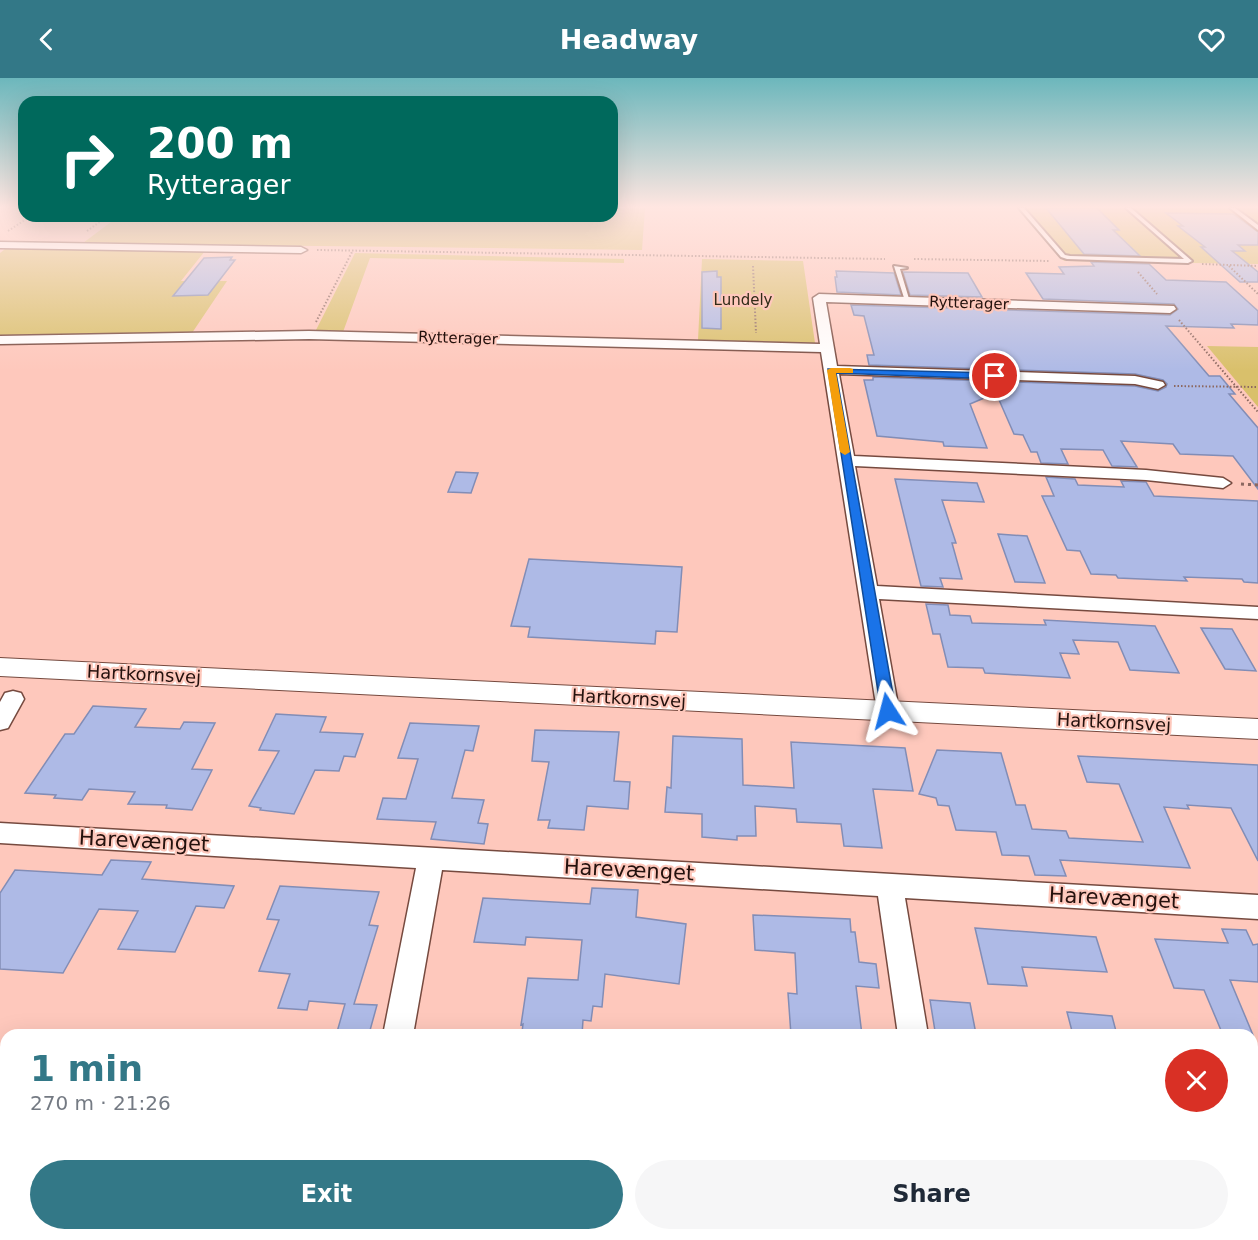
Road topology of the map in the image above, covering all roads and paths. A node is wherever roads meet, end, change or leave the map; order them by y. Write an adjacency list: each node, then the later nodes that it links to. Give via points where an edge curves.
1 (347, 262): 11 (path)
2 (1192, 262): 4 (path)
3 (753, 266): 13 (path)
4 (1229, 266): 5 (path); 8 (path)
5 (1258, 266)
6 (904, 268): 9 (lane, via 896,267)
7 (1137, 270): 10 (path)
8 (1258, 294)
9 (908, 301): 10 (street, Rytterager); 14 (street, Rytterager, via 819,298)
10 (1170, 309): 18 (path)
11 (309, 335): 12 (street, Rytterager); 13 (street, Rytterager)
12 (0, 340)
13 (756, 346): 14 (street, Rytterager)
14 (827, 348): 15 (street, Rytterager)
15 (831, 370): 16 (street, via 1135,380); 20 (street, Rytterager)
16 (1158, 385): 18 (path)
17 (1258, 387): 18 (path)
18 (1238, 388): 19 (path)
19 (1258, 412)
20 (846, 460): 21 (street, via 1146,475); 22 (street, Rytterager)
21 (1222, 483)
22 (868, 592): 23 (street); 26 (street, Rytterager)
23 (1258, 613)
24 (0, 667): 26 (street, Hartkornsvej)
25 (13, 699): 27 (street)
26 (888, 711): 28 (street, Hartkornsvej)
27 (0, 722)
28 (1258, 729)
29 (0, 833): 30 (street, Harevænget)
30 (431, 858): 31 (street, Harevænget); 33 (street)
31 (890, 885): 32 (street, Harevænget); 34 (street)
32 (1258, 907)
33 (399, 1029)
34 (912, 1029)

